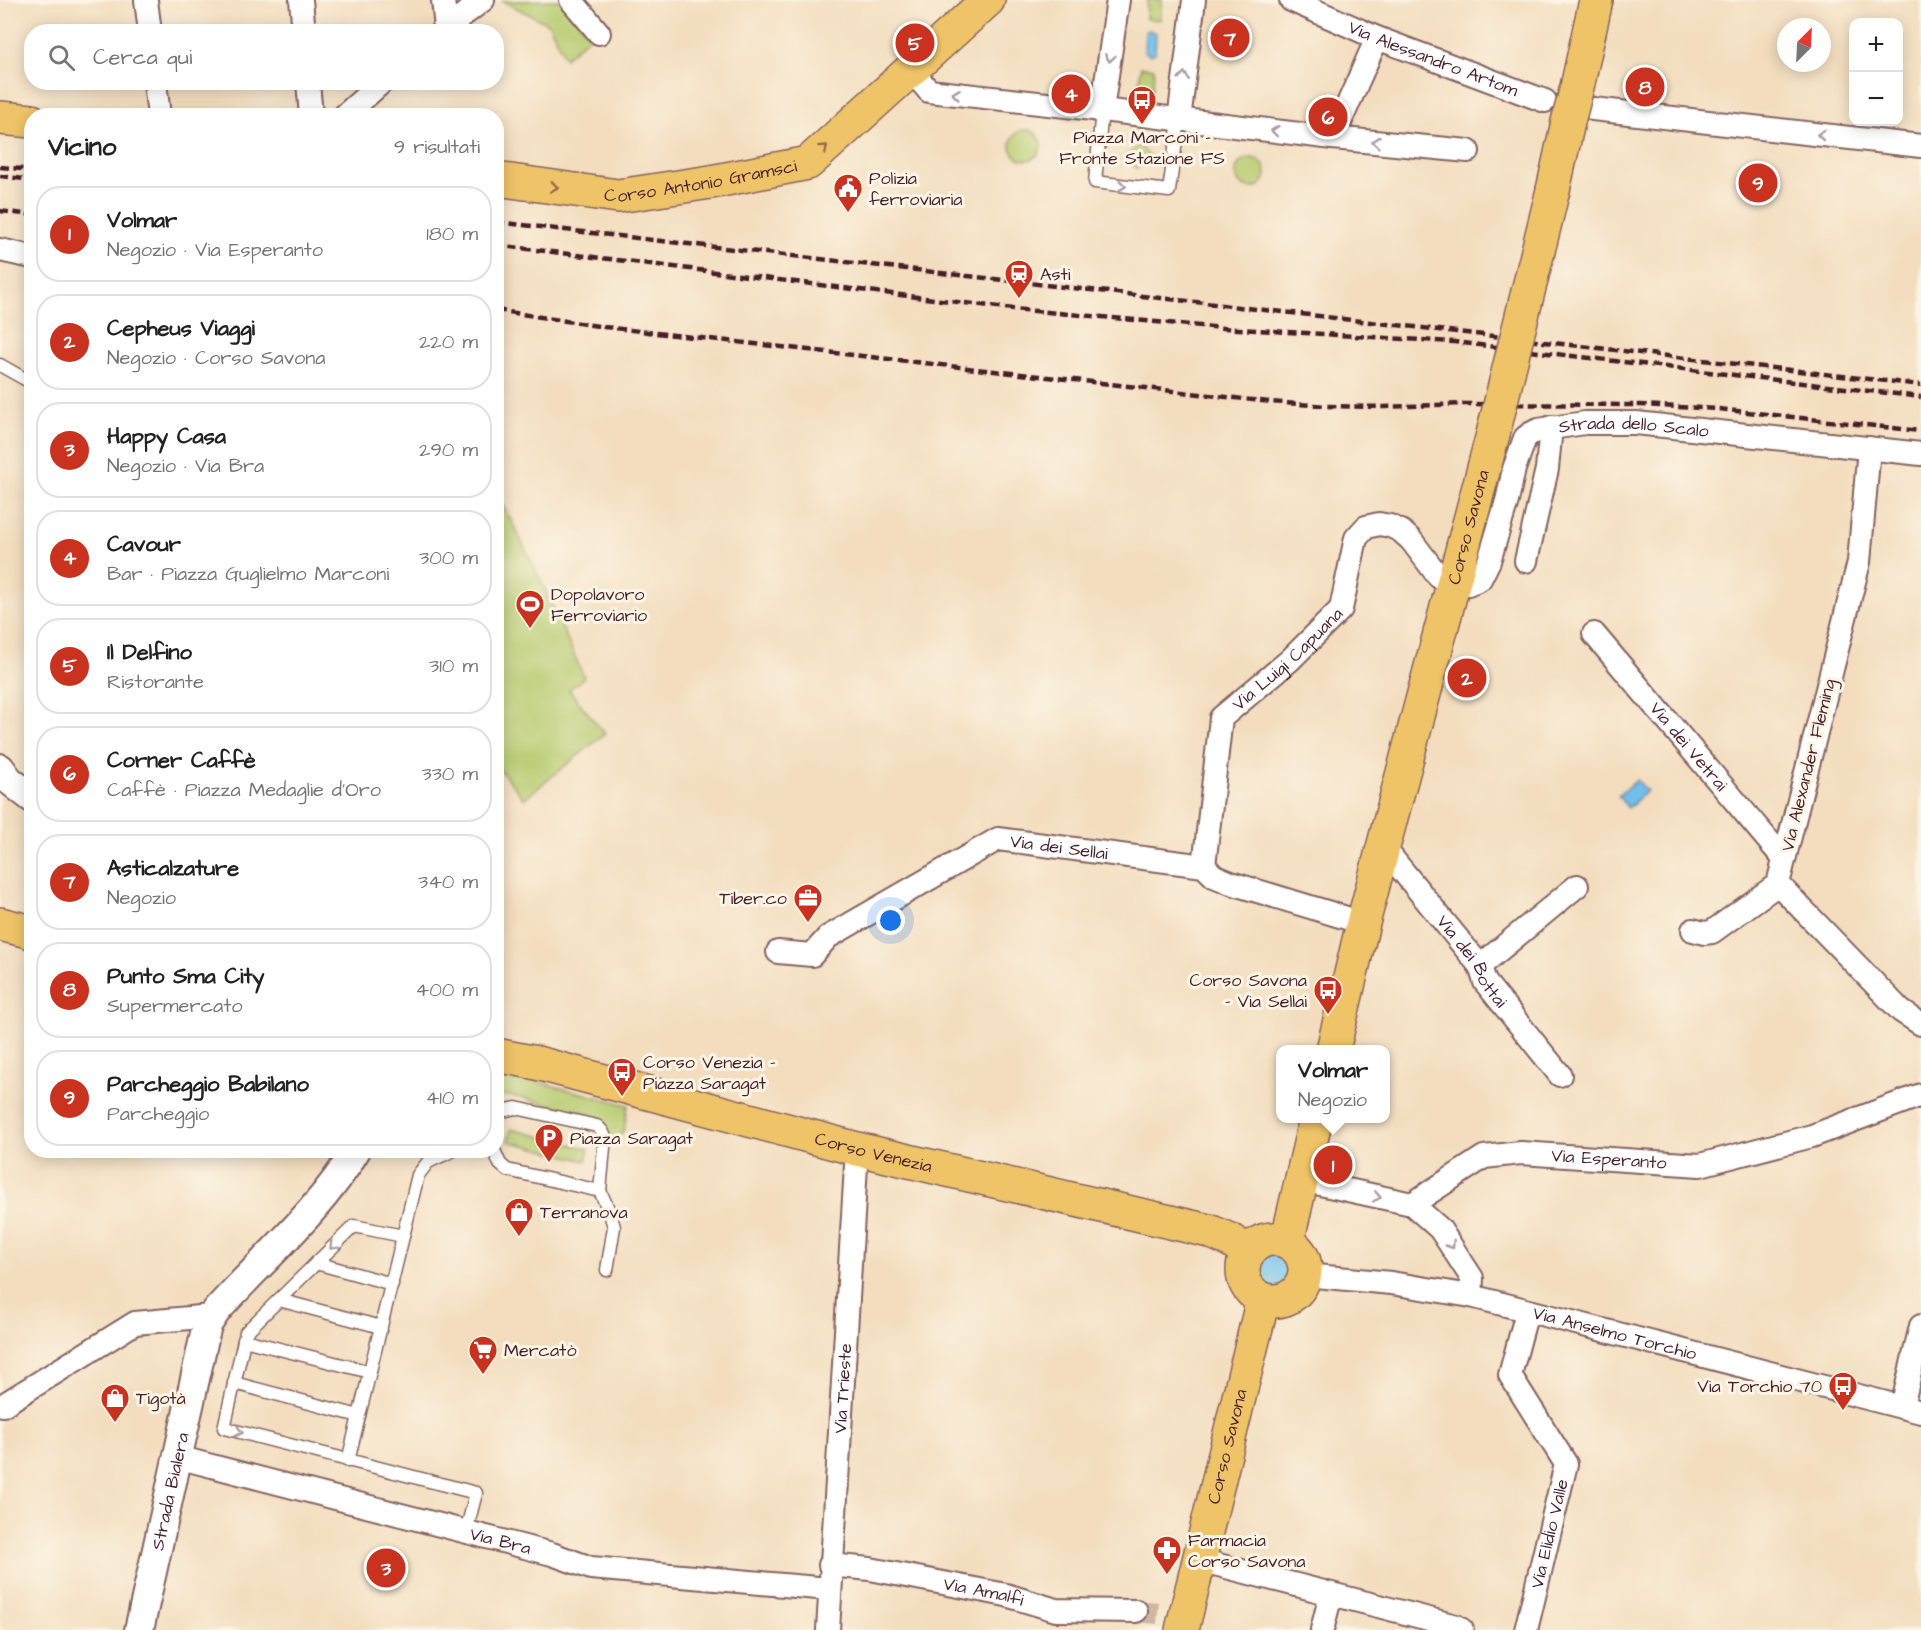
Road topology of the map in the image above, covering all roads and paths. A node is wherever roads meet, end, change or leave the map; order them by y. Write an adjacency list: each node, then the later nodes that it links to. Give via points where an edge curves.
1 (146, 0): 11 (street)
2 (301, 0): 12 (street)
3 (443, 0): 13 (street)
4 (483, 0): 14 (street)
5 (570, 0): 15 (street)
6 (988, 0): 17 (main road, Corso Antonio Gramsci)
7 (1118, 0): 25 (street, one-way to 25)
8 (1194, 0): 28 (street, one-way to 8)
9 (1291, 0): 16 (street, Via Alessandro Artom)
10 (1595, 1): 21 (main road, Corso Savona)
11 (149, 24)
12 (303, 24)
13 (443, 24)
14 (451, 24)
15 (599, 33)
16 (1377, 38): 21 (street, Via Alessandro Artom); 29 (street)
17 (911, 70): 25 (street, one-way to 17, via 929,91); 32 (main road, Corso Antonio Gramsci, one-way to 17, via 618,196 808,163)
18 (156, 90): 22 (street)
19 (309, 90): 23 (street)
20 (373, 90): 24 (street)
21 (1571, 104): 30 (street, Via Alessandro Artom, one-way to 21); 41 (main road, Corso Savona, bridge)
22 (158, 108)
23 (310, 108)
24 (353, 108)
25 (1102, 110): 28 (street); 28 (lane, one-way to 28, via 1095,182 1169,191)
26 (0, 118): 27 (main road)
27 (24, 120)
28 (1179, 120): 29 (street, one-way to 28)
29 (1333, 138): 31 (street, one-way to 29)
30 (1921, 146)
31 (1468, 151)
32 (504, 180)
33 (0, 250): 34 (street)
34 (24, 254)
35 (0, 364): 36 (lane)
36 (24, 378)
37 (1551, 427): 38 (street, Strada dello Scalo, via 1636,423); 40 (street, via 1547,470); 41 (street, Strada dello Scalo, via 1525,438 1489,561 1480,579 1467,584)
38 (1869, 448): 39 (street, Strada dello Scalo); 46 (street, Via Alexander Fleming, via 1859,562)
39 (1921, 454)
40 (1527, 561)
41 (1454, 582): 45 (main road, Corso Savona); 47 (street, Via Luigi Capuana, via 1439,577 1401,531 1379,524 1361,531 1356,538 1341,609 1290,660 1221,718)
42 (1594, 634): 46 (street, Via dei Vetrai)
43 (0, 768): 44 (street)
44 (24, 792)
45 (1384, 848): 50 (main road, Corso Savona); 55 (street, Via dei Bottai)
46 (1784, 859): 48 (street, Via Alexander Fleming)
47 (1204, 866): 50 (street, Via dei Sellai, via 1214,876 1231,883); 54 (street, Via dei Sellai, via 998,839 828,937 812,955)
48 (1778, 884): 53 (street, via 1712,932); 56 (street, via 1901,1011)
49 (1577, 886): 55 (street)
50 (1363, 923): 57 (main road, Corso Savona)
51 (0, 924): 52 (main road)
52 (24, 930)
53 (1693, 930)
54 (778, 952)
55 (1480, 966): 59 (street, Via dei Bottai, via 1485,982)
56 (1921, 1024)
57 (1334, 1045)
58 (504, 1057): 63 (main road, Corso Venezia)
59 (1560, 1075)
60 (1921, 1095): 69 (street, Via Esperanto, via 1812,1136 1700,1165 1521,1153 1484,1157)
61 (504, 1111): 68 (lane, via 516,1108 597,1126 603,1131)
62 (1315, 1123): 67 (main road)
63 (857, 1149): 72 (main road, Corso Venezia, via 1209,1231); 94 (street, Via Trieste)
64 (351, 1158): 81 (street, Strada Bialera, via 311,1210)
65 (437, 1158): 70 (lane, via 418,1175)
66 (497, 1158): 68 (lane, via 507,1170)
67 (1302, 1180): 69 (street, one-way to 69); 71 (main road)
68 (600, 1191): 74 (lane, via 614,1227)
69 (1412, 1204): 77 (street, one-way to 77, via 1440,1229 1472,1278)
70 (403, 1236): 73 (lane, one-way to 73, via 354,1226); 76 (lane)
71 (1287, 1242): 72 (main road, via 1266,1240); 75 (main road, via 1301,1255)
72 (1249, 1252): 78 (main road, via 1244,1279)
73 (316, 1263): 76 (lane); 79 (lane)
74 (607, 1270)
75 (1305, 1275): 77 (street, Via Anselmo Torchio); 78 (main road, via 1290,1297)
76 (392, 1284): 83 (lane)
77 (1471, 1296): 80 (street, Via Anselmo Torchio)
78 (1263, 1299): 93 (main road, Corso Savona)
79 (279, 1300): 83 (lane); 84 (lane, via 246,1332)
80 (1527, 1312): 88 (street, Via Anselmo Torchio); 103 (street, Via Elidio Valle, via 1510,1375 1566,1464)
81 (211, 1316): 87 (street, via 135,1323); 90 (street, Strada Bialera)
82 (1921, 1326): 88 (street)
83 (381, 1327): 85 (lane)
84 (244, 1340): 85 (lane); 86 (lane)
85 (370, 1372): 89 (lane)
86 (234, 1383): 89 (lane); 91 (lane, one-way to 91, via 224,1428)
87 (3, 1405)
88 (1912, 1409)
89 (359, 1416): 91 (lane)
90 (177, 1457): 92 (street, Via Bra); 99 (street, Strada Bialera)
91 (348, 1461): 92 (lane, via 476,1493)
92 (466, 1532): 95 (street, Via Bra, via 591,1568)
93 (1199, 1560): 96 (street); 98 (main road, Corso Savona)
94 (830, 1565): 95 (street, Via Trieste); 97 (street, Via Amalfi, via 1006,1595 1056,1610)
95 (829, 1589): 100 (street, Via Trieste)
96 (1331, 1594): 101 (street); 102 (street)
97 (1136, 1611)
98 (1179, 1620)
99 (139, 1630)
100 (828, 1630)
101 (1323, 1630)
102 (1462, 1630)
103 (1526, 1630)

